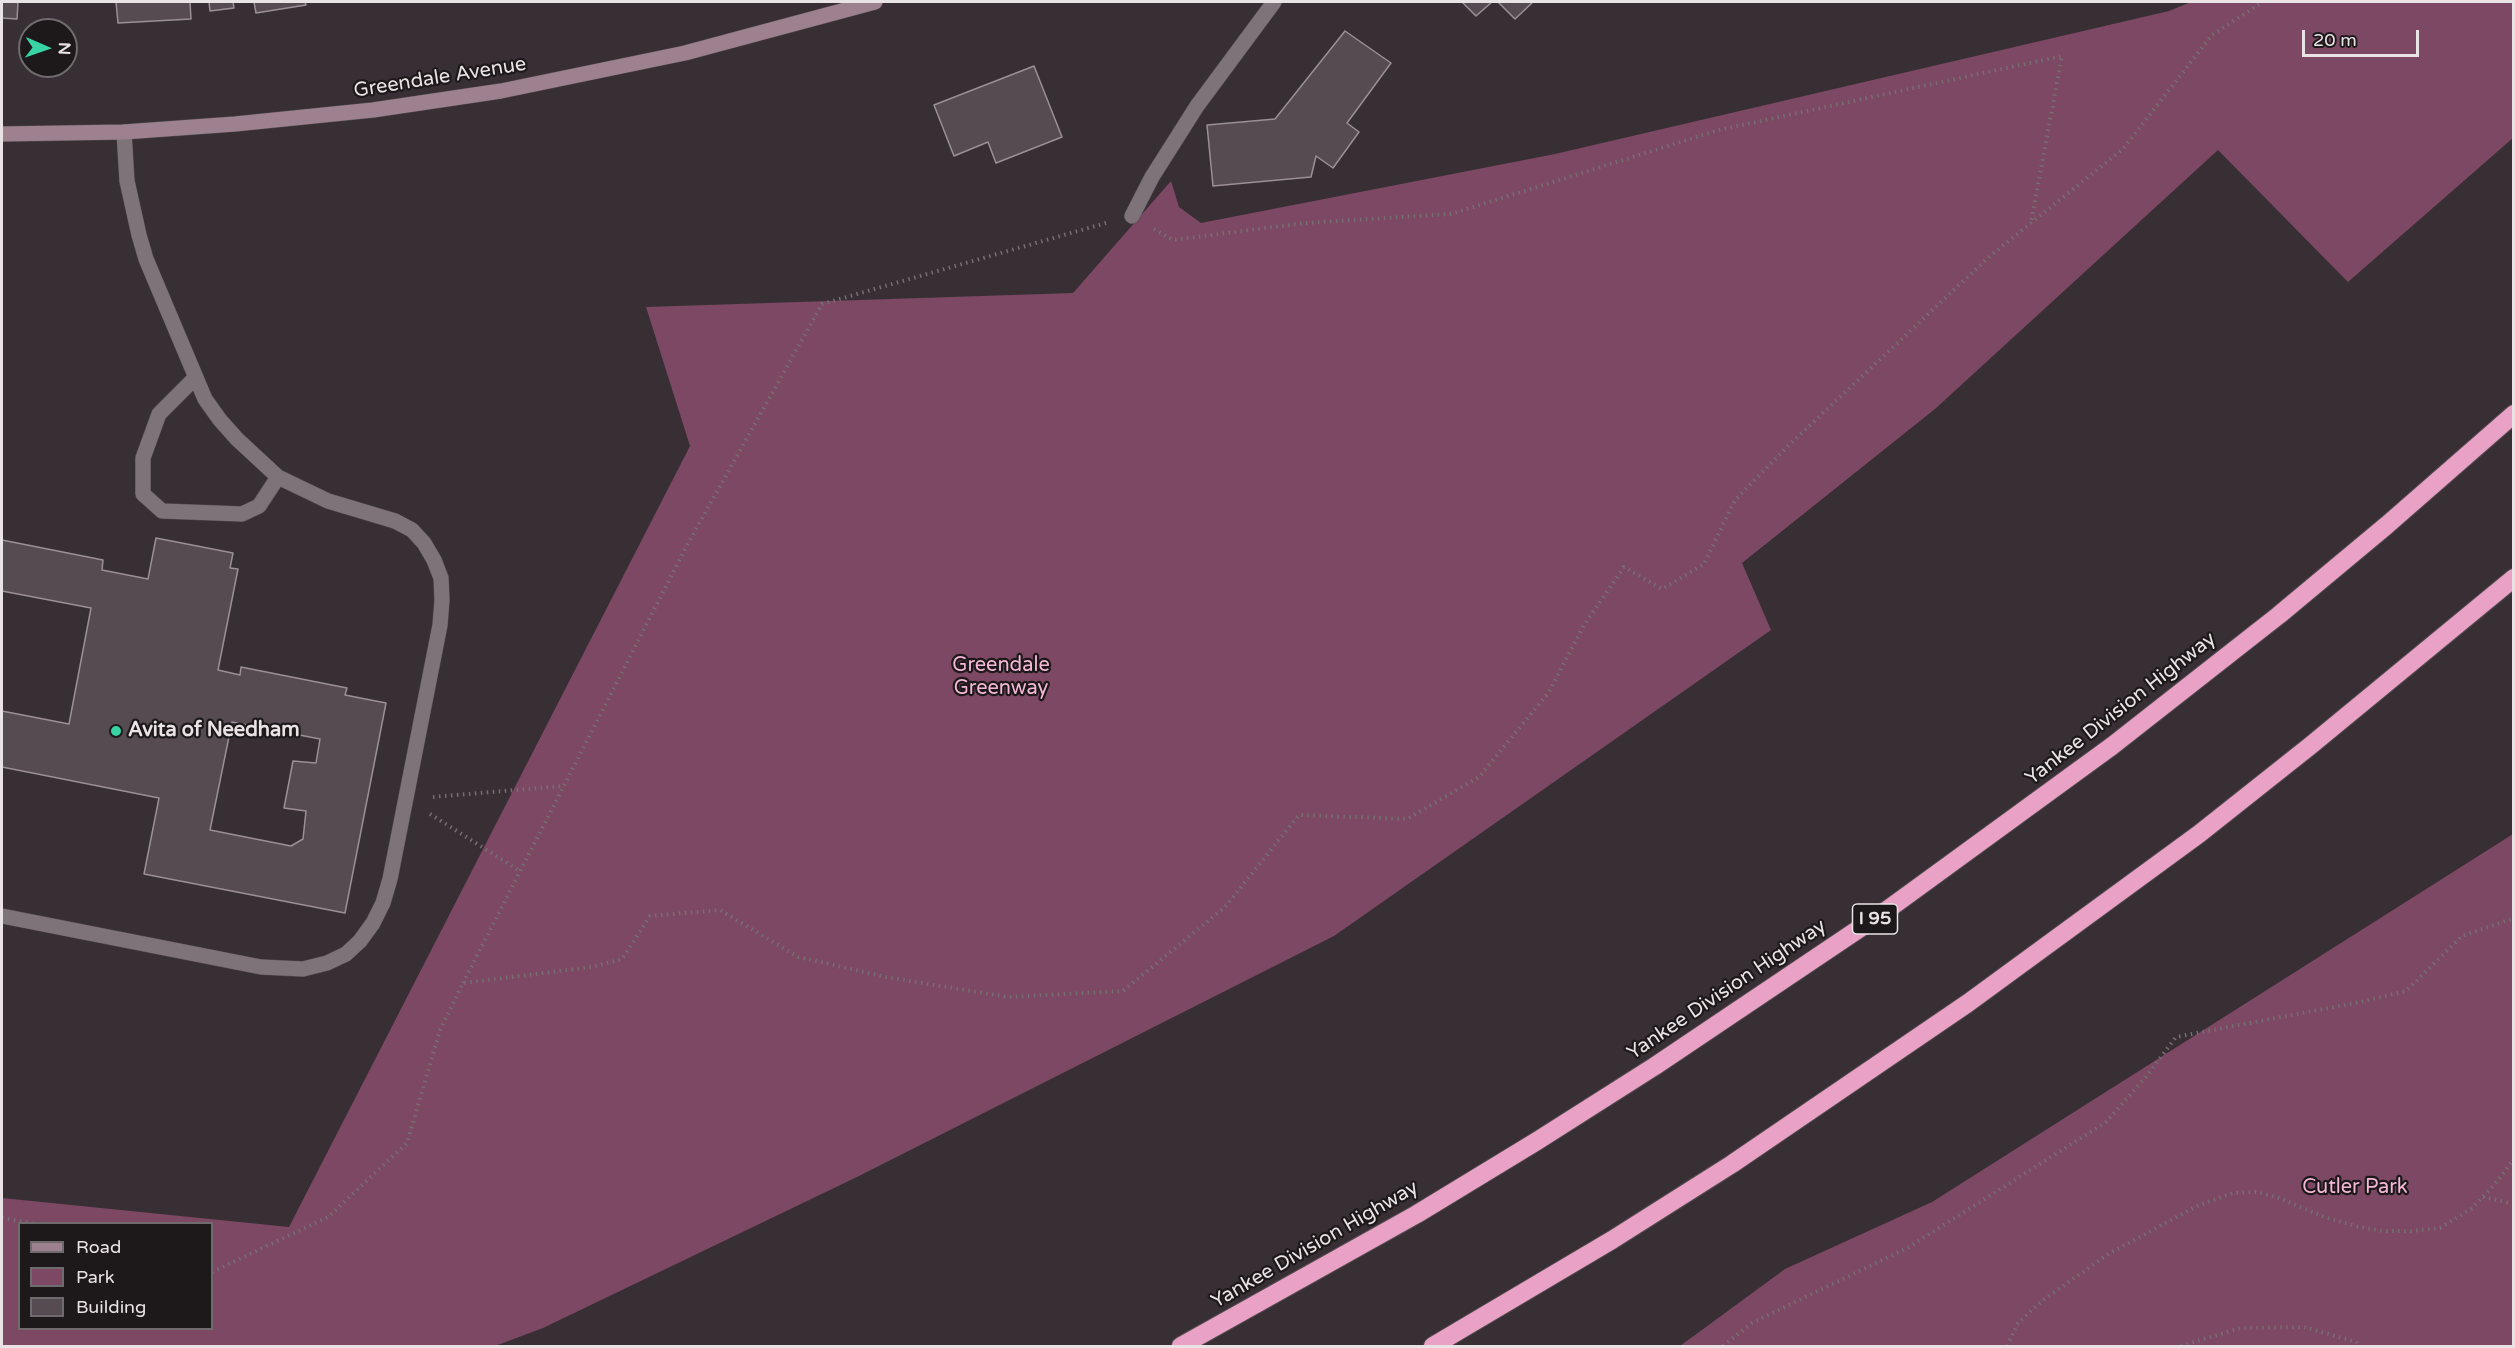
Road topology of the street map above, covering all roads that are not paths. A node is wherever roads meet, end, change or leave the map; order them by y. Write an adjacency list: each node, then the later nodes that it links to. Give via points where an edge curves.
1 (875, 2): 3 (main road, Greendale Avenue, via 685,53 512,89 302,118)
2 (1274, 2): 5 (street, via 1197,106)
3 (124, 132): 4 (main road, Greendale Avenue); 6 (street, via 127,181 136,226)
4 (2, 134)
5 (1132, 216)
6 (195, 378): 8 (street, via 220,420); 8 (street, via 159,414 143,458 143,494 162,511 242,514 259,506)
7 (2514, 414): 11 (highway, Yankee Division Highway / I 95, via 2270,622 2103,753 1887,910 1537,1140)
8 (279, 477): 10 (street, via 328,501 395,521 418,536 434,560 442,589 440,625 406,799 390,879 378,913 360,941 346,954 303,969 261,967)
9 (2514, 578): 12 (highway, via 2208,827 1968,1003 1732,1164)
10 (2, 916)
11 (1181, 1347)
12 (1433, 1347)

